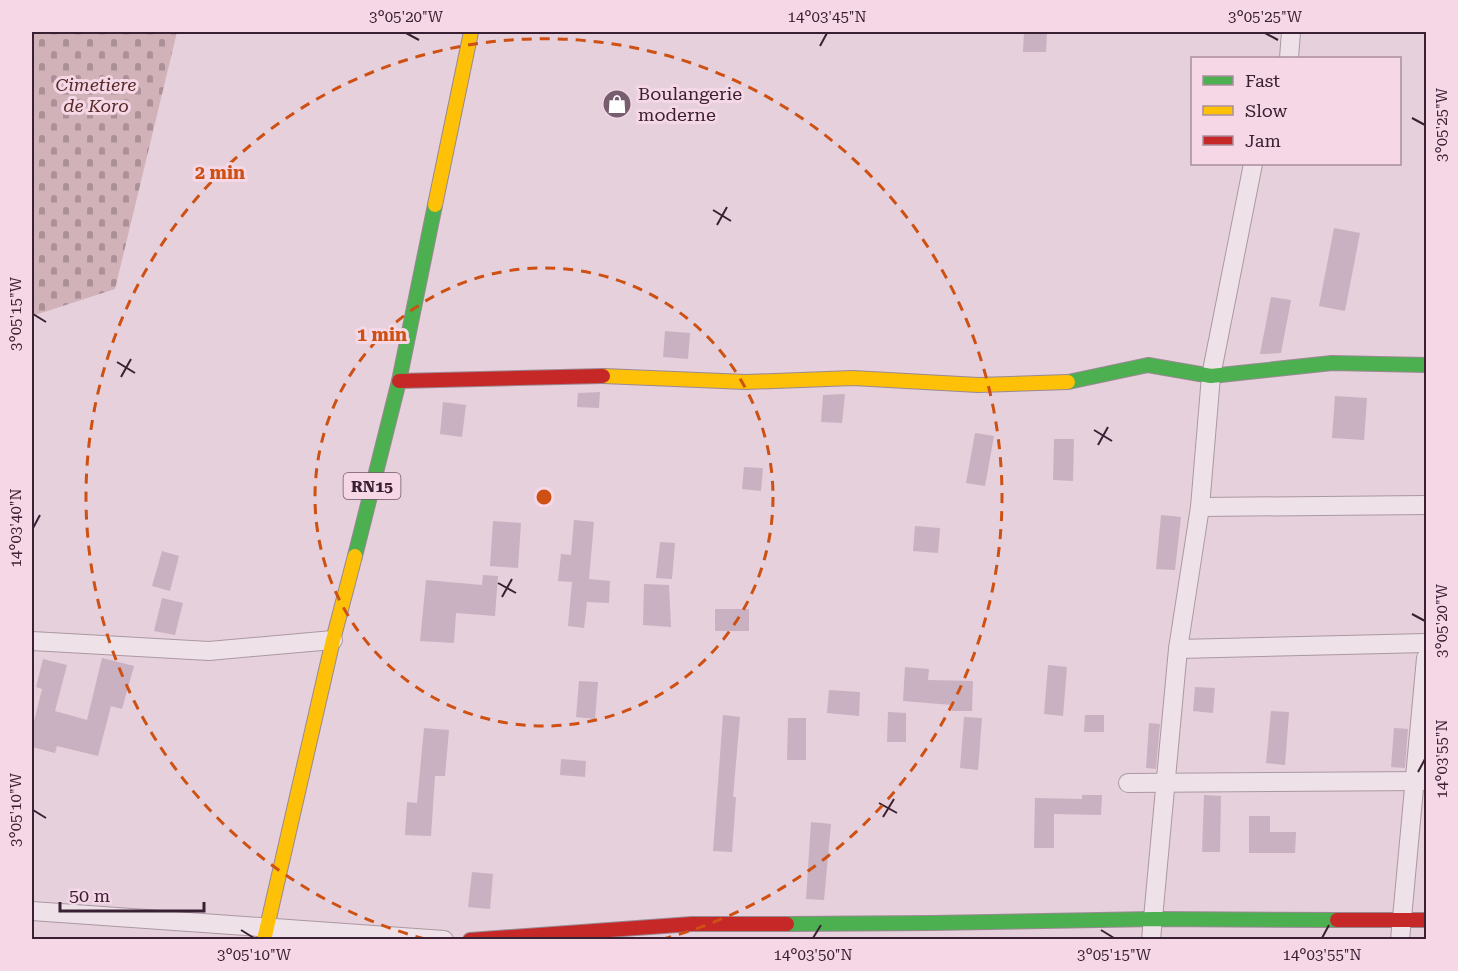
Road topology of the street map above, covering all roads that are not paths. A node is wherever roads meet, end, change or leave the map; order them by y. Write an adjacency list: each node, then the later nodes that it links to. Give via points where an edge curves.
1 (471, 32): 7 (street, RN15)
2 (1291, 32): 3 (street)
3 (1289, 57)
4 (1253, 165): 6 (street)
5 (1426, 365): 6 (street, via 1332,363)
6 (1210, 376): 7 (street, via 1148,365 1073,382 978,385 853,378 746,382 613,376); 9 (street)
7 (399, 381): 10 (street, RN15)
8 (1426, 505): 9 (street)
9 (1200, 507): 13 (street)
10 (333, 640): 11 (street, via 209,651); 22 (street, RN15)
11 (32, 641)
12 (1426, 643): 13 (street)
13 (1178, 649): 17 (street)
14 (1426, 658): 15 (street)
15 (1421, 781): 17 (street); 20 (street)
16 (1128, 783): 17 (street)
17 (1166, 783): 19 (street)
18 (32, 911): 22 (street)
19 (1154, 919): 20 (street); 24 (street, via 692,924); 25 (street)
20 (1402, 920): 21 (street); 26 (street)
21 (1426, 920)
22 (266, 933): 23 (street)
23 (444, 939)
24 (470, 939)
25 (1151, 939)
26 (1400, 939)

